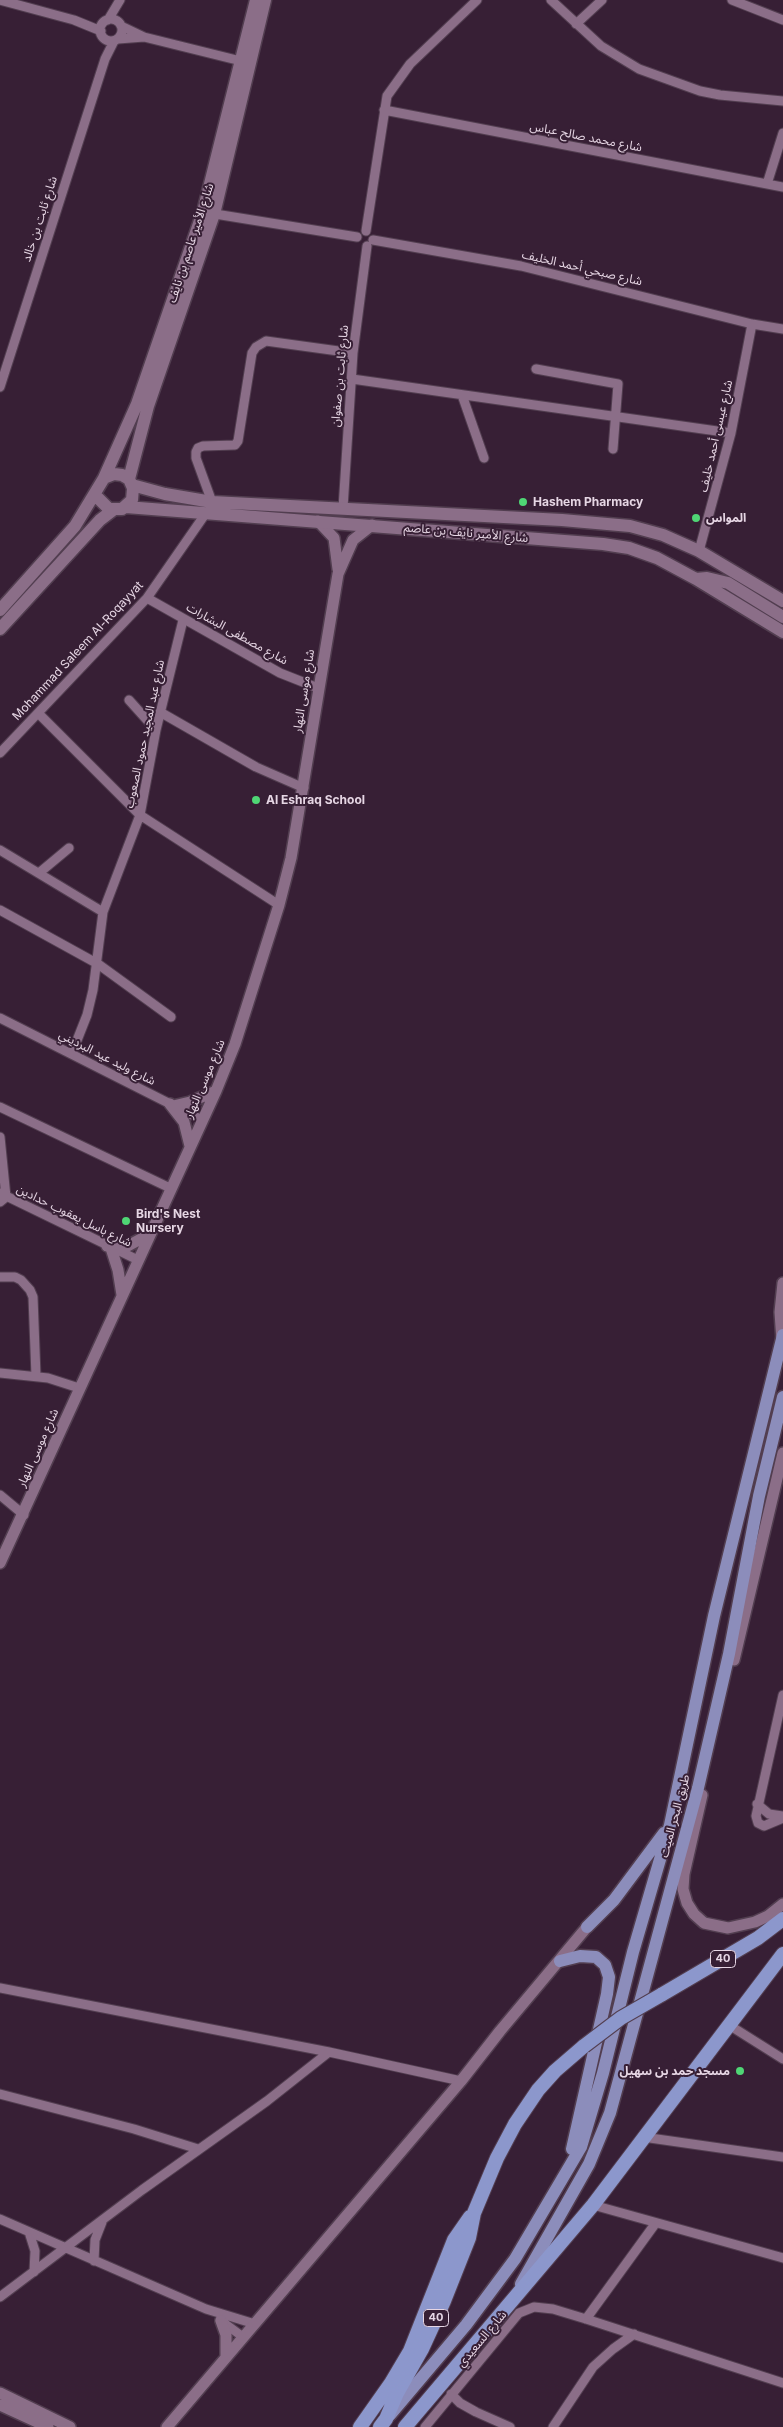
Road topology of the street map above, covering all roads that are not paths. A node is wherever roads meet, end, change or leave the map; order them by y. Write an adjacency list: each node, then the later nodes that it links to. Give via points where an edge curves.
1 (0, 0): 12 (street)
2 (256, 0): 16 (main road, شارع الأمير عاصم بن نايف)
3 (265, 0): 16 (main road, شارع الأمير عاصم بن نايف)
4 (477, 0): 18 (street, via 410,64 387,96)
5 (550, 0): 11 (street)
6 (602, 0): 11 (street)
7 (732, 0): 9 (street)
8 (119, 1): 10 (street, شارع ثابت بن خالد); 12 (street)
9 (783, 20)
10 (120, 24): 12 (street); 13 (street); 14 (street, شارع ثابت بن خالد, via 122,33)
11 (576, 24): 17 (street, via 601,46 639,69 677,84 720,95)
12 (104, 28): 14 (street); 15 (street, شارع ثابت بن خالد)
13 (144, 37): 14 (street); 16 (street)
14 (116, 40): 15 (street, شارع ثابت بن خالد)
15 (105, 59): 31 (street, شارع ثابت بن خالد)
16 (245, 62): 22 (main road, شارع الأمير عاصم بن نايف)
17 (783, 101)
18 (384, 110): 20 (street, شارع محمد صالح عباس); 23 (street)
19 (783, 133): 20 (street)
20 (767, 184): 21 (street, شارع محمد صالح عباس)
21 (783, 187)
22 (208, 213): 24 (street); 37 (main road, شارع الأمير عاصم بن نايف, via 134,412); 38 (main road, شارع الأمير عاصم بن نايف, via 148,406)
23 (366, 230): 24 (street); 25 (street, via 372,234)
24 (357, 237): 25 (street, via 358,243)
25 (370, 243): 26 (street, شارع صبحي أحمد الخليف, via 572,277); 28 (street, شارع ثابت بن صفوان)
26 (752, 324): 27 (street, شارع صبحي أحمد الخليف); 34 (street, شارع عيسى أحمد خليف)
27 (783, 329)
28 (353, 353): 30 (street, شارع ثابت بن صفوان); 41 (street, via 266,342 256,347 252,353 238,441 235,445 203,446 196,452)
29 (536, 369): 33 (street, via 618,384)
30 (352, 379): 32 (street); 42 (street, شارع ثابت بن صفوان)
31 (0, 387)
32 (462, 394): 33 (street); 36 (street)
33 (615, 416): 34 (street); 35 (street)
34 (731, 433): 46 (street, شارع عيسى أحمد خليف)
35 (613, 449)
36 (484, 458)
37 (104, 478): 38 (main road, via 118,474); 39 (main road)
38 (130, 482): 40 (main road, via 133,497); 41 (main road, شارع الأمير نايف بن عاصم)
39 (98, 494): 43 (main road, via 102,504); 51 (main road, via 75,526)
40 (126, 506): 41 (main road, شارع الأمير نايف بن عاصم); 43 (main road)
41 (209, 507): 42 (main road, شارع الأمير نايف بن عاصم); 44 (main road, شارع الأمير نايف بن عاصم); 49 (street, Mohammad Saleem Al-Roqayyat)
42 (342, 508): 46 (main road, شارع الأمير نايف بن عاصم, via 614,523 663,535)
43 (112, 510): 54 (main road)
44 (318, 521): 45 (main road, شارع الأمير نايف بن عاصم); 47 (street, شارع موسى النهار, via 334,538)
45 (372, 525): 47 (street, شارع موسى النهار, via 353,540); 48 (main road, شارع الأمير نايف بن عاصم, via 629,548 657,558)
46 (699, 551): 50 (main road, شارع الأمير نايف بن عاصم)
47 (338, 574): 56 (street, شارع موسى النهار)
48 (696, 579): 52 (main road, via 728,583); 55 (main road, شارع الأمير نايف بن عاصم)
49 (147, 598): 53 (street, شارع مصطفى البشارات); 59 (street, Mohammad Saleem Al-Roqayyat)
50 (783, 601)
51 (0, 610)
52 (783, 617)
53 (183, 620): 56 (street, شارع مصطفى البشارات, via 280,673); 58 (street, شارع عبد المجيد حمود الصعوب)
54 (0, 629)
55 (783, 632)
56 (318, 688): 62 (street, شارع موسى النهار)
57 (129, 700): 60 (street)
58 (160, 712): 60 (street, شارع عبد المجيد حمود الصعوب); 62 (street, via 256,767)
59 (38, 713): 61 (street, Mohammad Saleem Al-Roqayyat); 63 (street)
60 (156, 730): 63 (street, شارع عبد المجيد حمود الصعوب)
61 (0, 753)
62 (304, 788): 67 (street, شارع موسى النهار)
63 (140, 815): 67 (street); 69 (street, شارع عبد المجيد حمود الصعوب)
64 (69, 848): 66 (street)
65 (0, 850): 66 (street)
66 (39, 874): 69 (street)
67 (280, 905): 74 (street, شارع موسى النهار, via 235,1044)
68 (0, 910): 70 (street)
69 (103, 912): 70 (street, شارع عبد المجيد حمود الصعوب)
70 (98, 964): 71 (street); 73 (street, شارع عبد المجيد حمود الصعوب, via 87,1015)
71 (171, 1017)
72 (0, 1018): 73 (street, شارع وليد عيد البرديني)
73 (72, 1053): 75 (street, شارع وليد عيد البرديني)
74 (216, 1091): 75 (street, via 190,1102); 77 (street, شارع موسى النهار)
75 (171, 1105): 77 (street, شارع وليد عيد البرديني); 79 (street, via 184,1122)
76 (0, 1107): 80 (street)
77 (202, 1120): 79 (street, شارع موسى النهار)
78 (0, 1137): 81 (street)
79 (190, 1146): 80 (street, شارع موسى النهار)
80 (170, 1188): 82 (street, شارع موسى النهار)
81 (2, 1197): 83 (street, شارع باسل يعقوب حدادين)
82 (150, 1234): 83 (street, via 124,1248); 84 (street, شارع موسى النهار)
83 (109, 1247): 84 (street, شارع باسل يعقوب حدادين); 87 (street, via 118,1270)
84 (138, 1260): 87 (street, شارع موسى النهار)
85 (0, 1277): 90 (street, via 21,1280 33,1297)
86 (783, 1283): 88 (street)
87 (122, 1295): 91 (street, شارع موسى النهار)
88 (782, 1338): 100 (main road, via 714,1616)
89 (0, 1374): 90 (street)
90 (36, 1376): 91 (street)
91 (79, 1388): 95 (street, شارع موسى النهار)
92 (783, 1397): 107 (main road, طريق البحر الميت, via 698,1788)
93 (783, 1452): 101 (street, via 683,1888 694,1914 704,1923 715,1926 728,1928 755,1922)
94 (0, 1495): 95 (street)
95 (24, 1514): 96 (street, شارع موسى النهار)
96 (0, 1563)
97 (783, 1695): 98 (street)
98 (757, 1804): 99 (street, via 769,1814); 99 (street, via 757,1821 761,1826)
99 (783, 1817)
100 (670, 1825): 103 (main road, via 614,1900); 104 (main road)
101 (783, 1904)
102 (783, 1920): 119 (highway, 40, bridge, via 621,2018 555,2071 516,2124 497,2158)
103 (588, 1927): 106 (street)
104 (633, 1952): 107 (main road); 117 (main road, via 604,2073 582,2147)
105 (783, 1954): 109 (highway)
106 (560, 1961): 112 (street); 117 (main road, via 580,1956 596,1957 607,1968 610,1984)
107 (647, 1973): 129 (main road, طريق البحر الميت, via 602,2134 589,2164)
108 (0, 1988): 110 (street)
109 (729, 2025): 111 (street); 114 (highway)
110 (330, 2052): 112 (street); 115 (street)
111 (783, 2059)
112 (462, 2081): 133 (street)
113 (0, 2094): 115 (street)
114 (643, 2137): 116 (street); 118 (highway)
115 (198, 2149): 121 (street)
116 (783, 2157)
117 (568, 2168): 141 (main road, via 515,2259 466,2325)
118 (593, 2206): 122 (street); 129 (highway)
119 (474, 2213): 141 (highway, 40, via 444,2300); 145 (highway, via 454,2240 410,2351)
120 (0, 2219): 123 (street)
121 (102, 2221): 124 (street); 126 (street, via 95,2240)
122 (655, 2224): 125 (street); 131 (street)
123 (29, 2232): 124 (street); 127 (street, via 35,2251)
124 (65, 2249): 126 (street); 127 (street)
125 (783, 2258)
126 (94, 2261): 130 (street)
127 (34, 2272): 128 (street)
128 (0, 2298)
129 (513, 2298): 146 (highway)
130 (206, 2309): 132 (street); 133 (street)
131 (586, 2319): 134 (street, شارع السعيدي); 139 (street, شارع السعيدي, via 542,2307 523,2311)
132 (221, 2321): 135 (street); 136 (street, via 226,2335)
133 (255, 2324): 135 (street)
134 (634, 2334): 137 (street, شارع السعيدي); 149 (street, via 593,2367)
135 (244, 2336): 136 (street)
136 (226, 2358): 144 (street)
137 (783, 2383)
138 (0, 2392): 143 (street)
139 (451, 2394): 147 (street, شارع السعيدي); 148 (street, via 476,2412)
140 (0, 2405): 142 (street)
141 (383, 2423)
142 (48, 2427)
143 (70, 2427)
144 (167, 2427)
145 (360, 2427)
146 (405, 2427)
147 (425, 2427)
148 (510, 2427)
149 (553, 2427)

